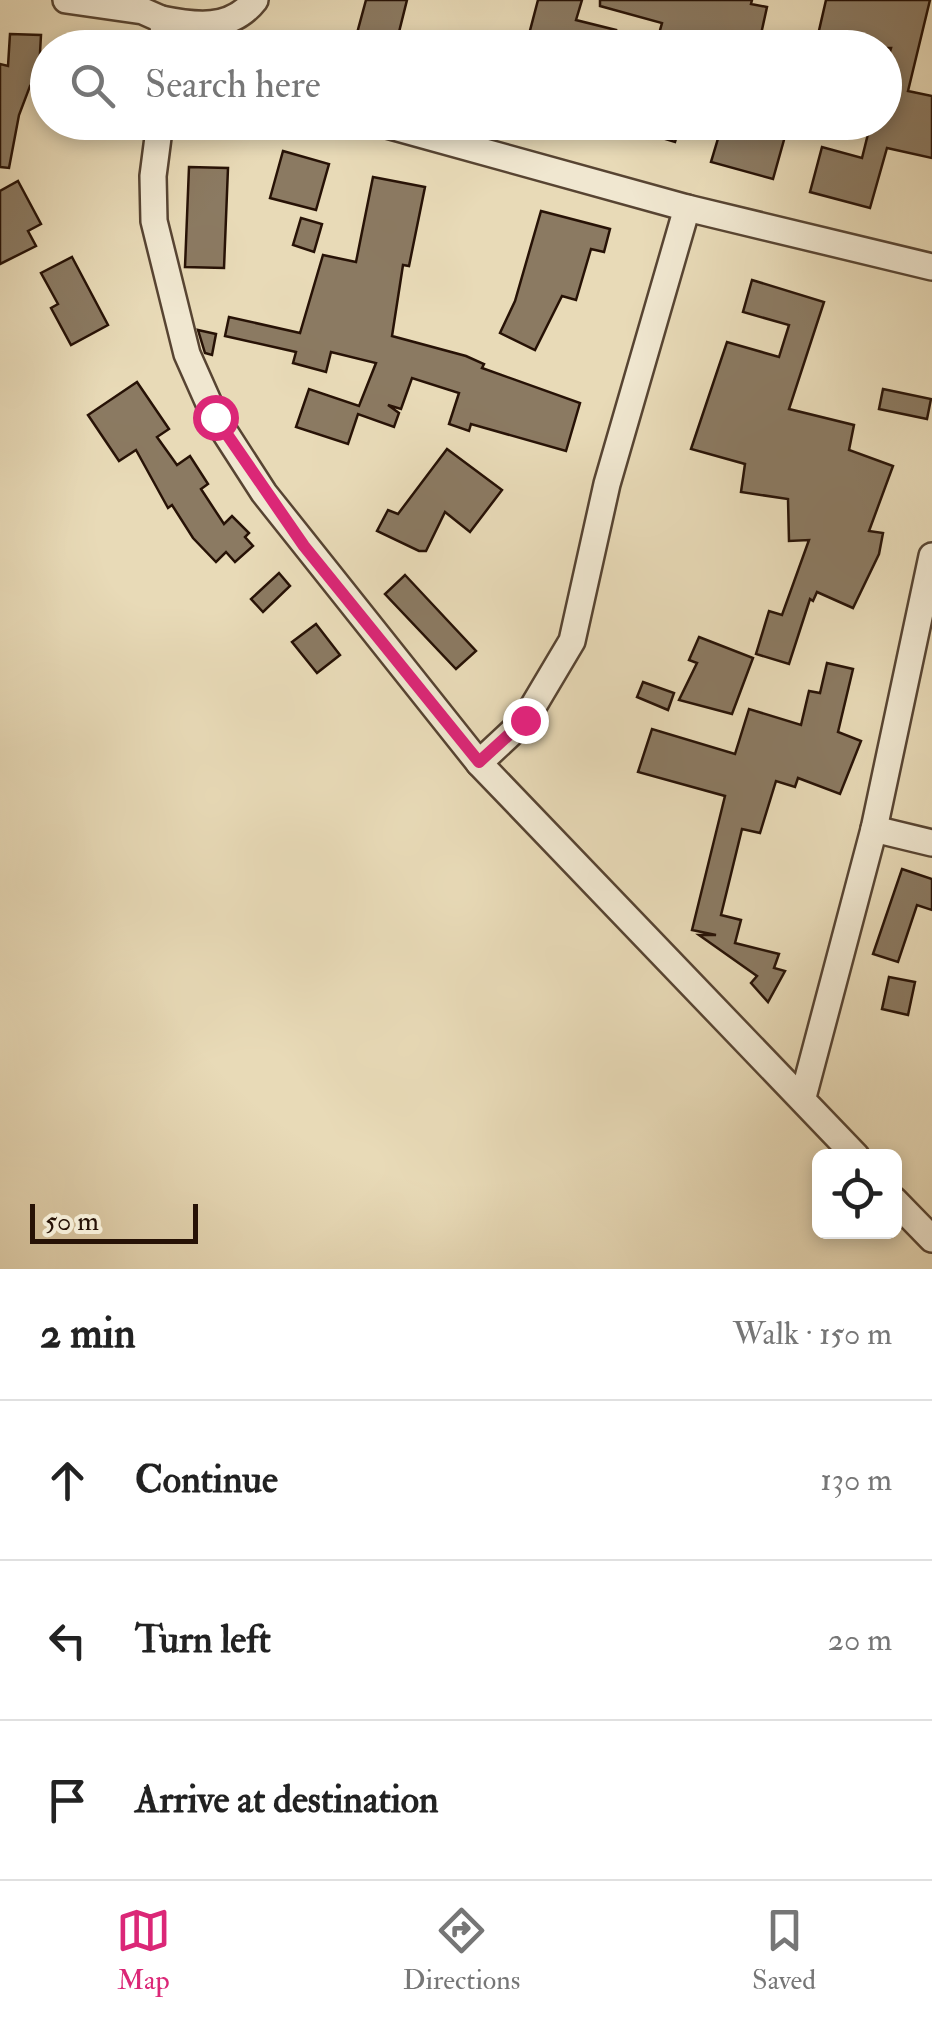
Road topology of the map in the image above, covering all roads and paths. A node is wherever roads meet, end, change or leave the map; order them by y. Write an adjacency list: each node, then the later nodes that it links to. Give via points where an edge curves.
1 (66, 0): 3 (street)
2 (255, 0): 3 (street, via 226,21 200,27)
3 (161, 19): 4 (street)
4 (164, 30)
5 (158, 140): 11 (street, via 154,221 187,354 215,417 304,546)
6 (441, 140): 7 (street)
7 (687, 208): 8 (street); 11 (street, via 607,484 572,641 525,720)
8 (932, 267)
9 (932, 556): 10 (street)
10 (927, 599): 12 (street)
11 (479, 762): 14 (street)
12 (874, 830): 13 (street); 14 (street)
13 (932, 843)
14 (802, 1096): 15 (street)
15 (850, 1149)
16 (902, 1208): 17 (street)
17 (932, 1239)

